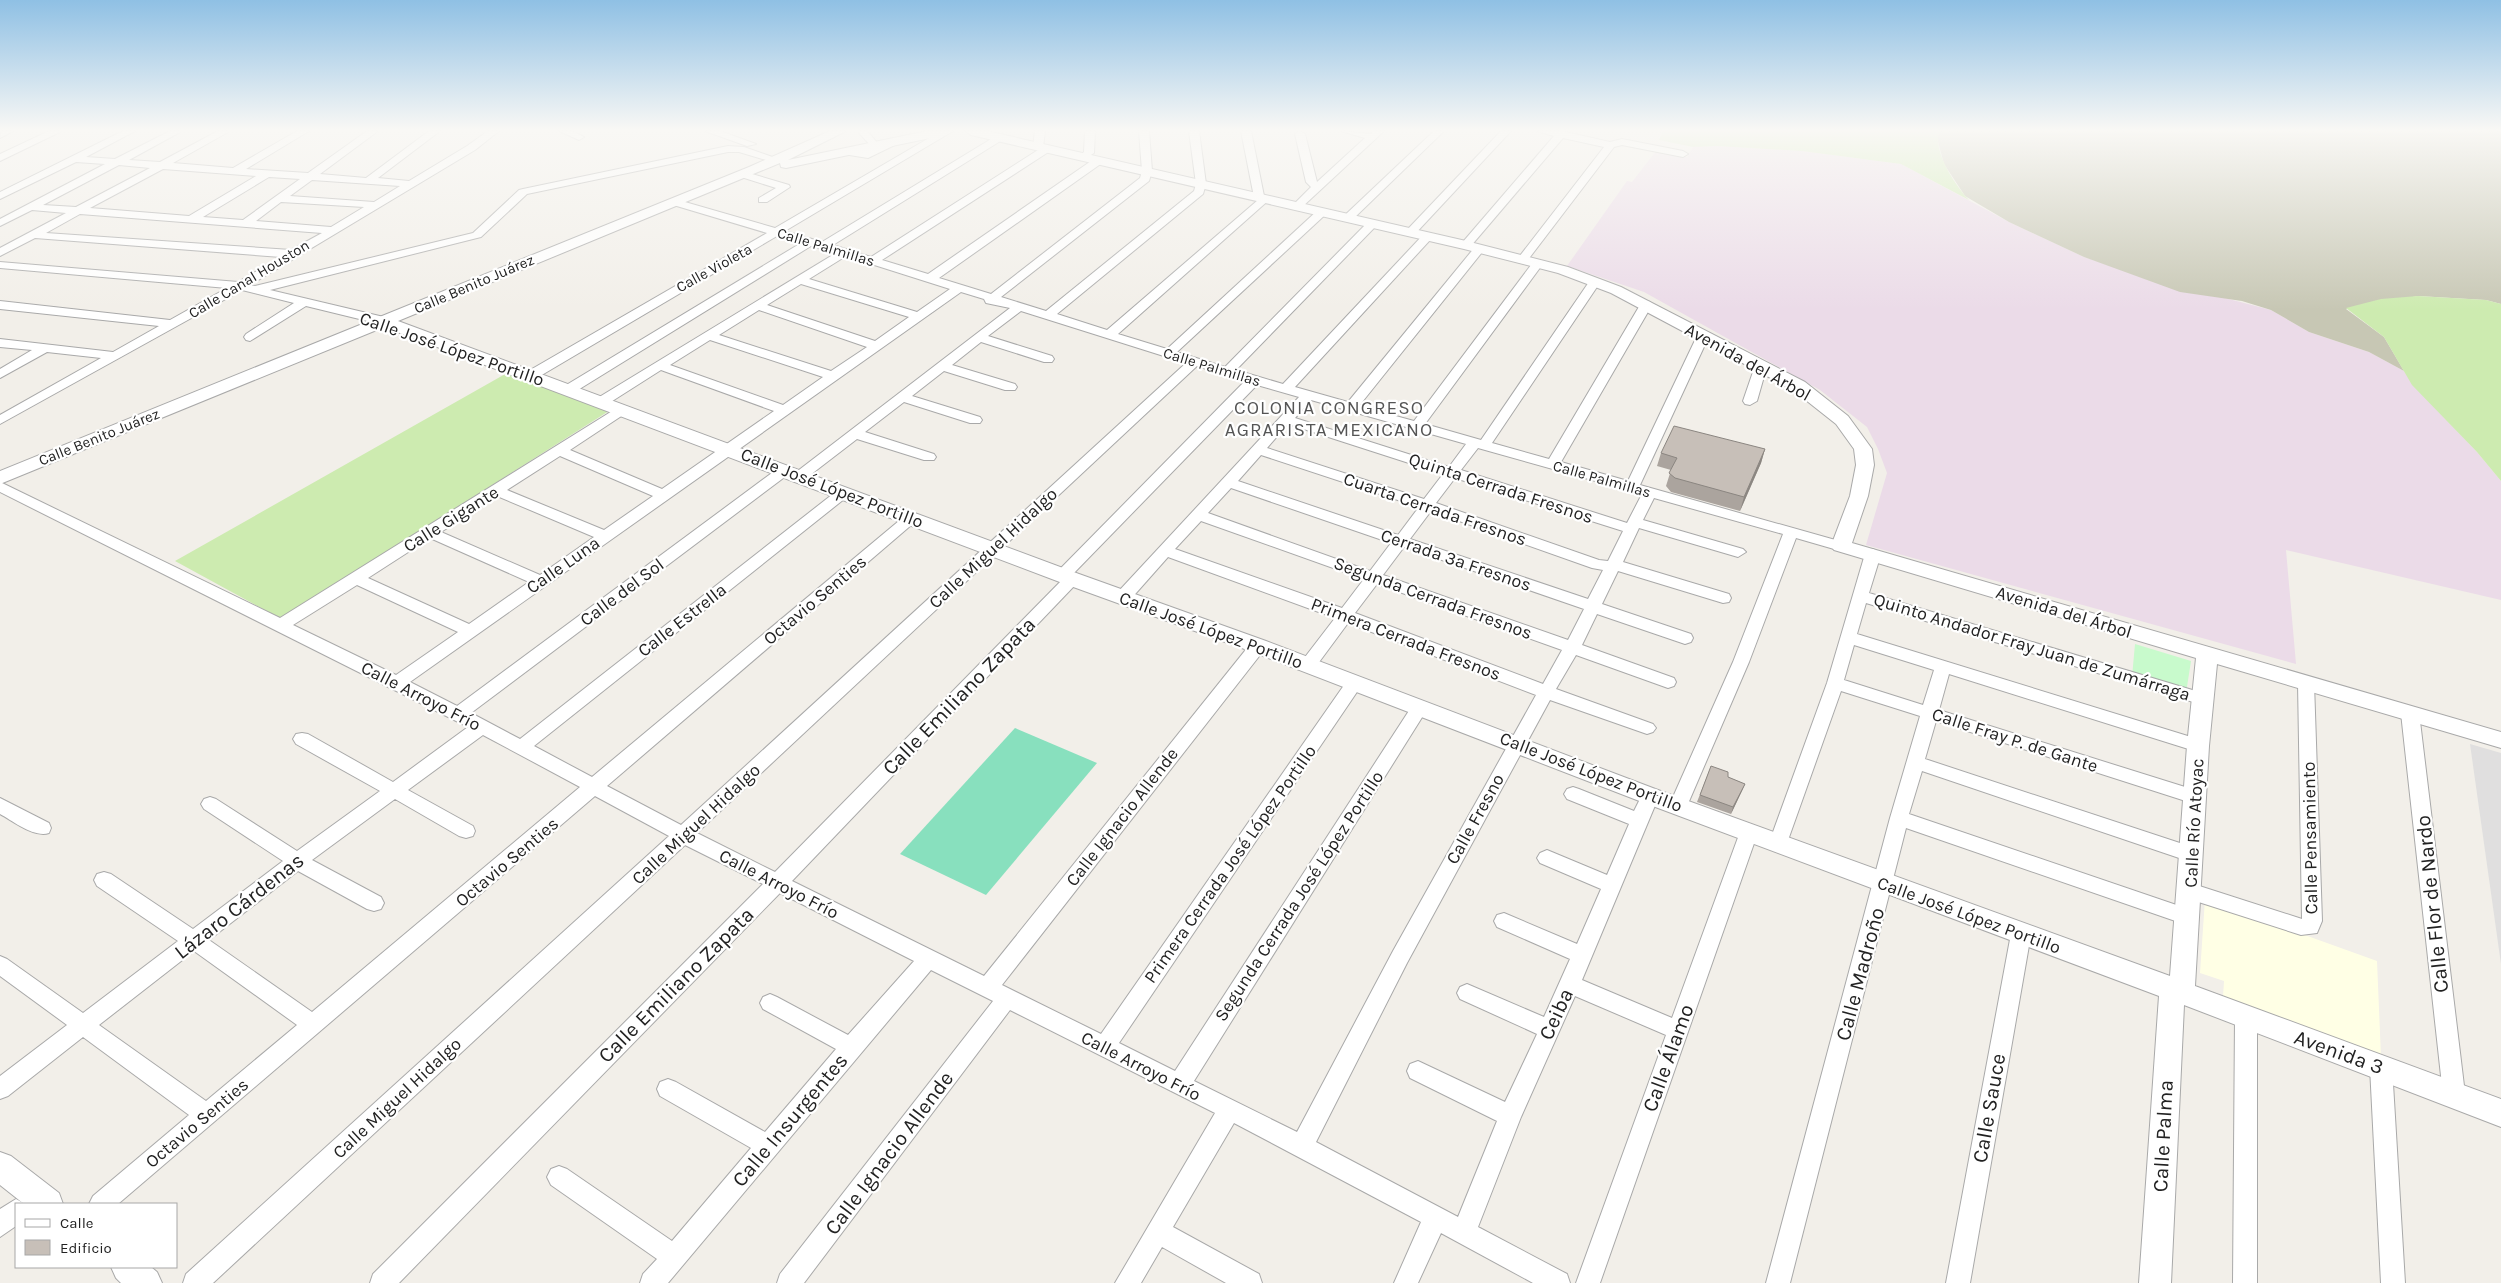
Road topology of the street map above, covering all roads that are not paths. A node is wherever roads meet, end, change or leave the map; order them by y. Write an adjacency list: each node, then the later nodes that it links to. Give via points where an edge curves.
1 (61, 191): 28 (street)
2 (115, 191): 29 (street)
3 (238, 191): 32 (street)
4 (290, 191): 22 (street)
5 (399, 191): 26 (street, Calle Canal Houston)
6 (528, 191): 54 (street, via 523,192 476,235)
7 (701, 191): 25 (street, Calle Benito Juárez)
8 (778, 191): 24 (street)
9 (846, 191): 37 (street, Calle Violeta)
10 (913, 191): 41 (street)
11 (978, 191): 46 (street)
12 (1055, 191): 49 (street)
13 (1130, 191): 55 (street)
14 (1199, 191): 62 (street)
15 (1231, 191): 23 (street, Avenida del Árbol)
16 (1260, 191): 23 (street)
17 (1313, 191): 27 (street)
18 (1376, 191): 31 (street)
19 (1456, 191): 39 (street)
20 (1516, 191): 42 (street)
21 (1578, 191): 47 (street)
22 (280, 198): 26 (street); 34 (street)
23 (1262, 198): 27 (street, Avenida del Árbol); 66 (street)
24 (762, 200)
25 (674, 202): 37 (street, Calle Palmillas); 63 (street, Calle Benito Juárez)
26 (375, 205): 36 (street, Calle Canal Houston)
27 (1297, 206): 30 (street, Avenida del Árbol)
28 (29, 207): 29 (street); 33 (street)
29 (75, 212): 32 (street); 38 (street)
30 (1322, 212): 31 (street, Avenida del Árbol); 73 (street)
31 (1348, 218): 35 (street, Avenida del Árbol)
32 (190, 220): 34 (street)
33 (0, 223)
34 (246, 223): 36 (street)
35 (1372, 224): 39 (street, Avenida del Árbol); 80 (street)
36 (331, 230): 45 (street, Calle Canal Houston)
37 (777, 232): 40 (street, Calle Palmillas); 82 (street, Calle Violeta)
38 (33, 235): 44 (street); 45 (street)
39 (1419, 235): 42 (street, Avenida del Árbol); 86 (street)
40 (808, 242): 41 (street, Calle Palmillas); 87 (street)
41 (823, 246): 43 (street, Calle Palmillas)
42 (1472, 247): 47 (street, Avenida del Árbol); 92 (street)
43 (844, 252): 46 (street, Calle Palmillas); 50 (street)
44 (0, 253)
45 (293, 254): 52 (street, Calle Canal Houston)
46 (872, 261): 49 (street, Calle Palmillas)
47 (1530, 261): 51 (street, Avenida del Árbol); 98 (street)
48 (0, 265): 52 (street)
49 (929, 279): 53 (street, Calle Palmillas)
50 (801, 280): 58 (street); 61 (street)
51 (1595, 281): 59 (street, Avenida del Árbol); 100 (street)
52 (240, 286): 54 (street, Calle José López Portillo); 64 (street, Calle Canal Houston)
53 (957, 289): 55 (street, Calle Palmillas); 61 (street)
54 (254, 290): 56 (street, Calle José López Portillo)
55 (990, 300): 60 (street, Calle Palmillas)
56 (303, 302): 63 (street, Calle José López Portillo); 68 (street)
57 (0, 305): 64 (street)
58 (759, 306): 65 (street); 71 (street)
59 (1646, 306): 67 (street, Avenida del Árbol); 105 (street)
60 (1017, 308): 62 (street, Calle Palmillas); 69 (street, Calle del Sol)
61 (918, 316): 71 (street)
62 (1047, 316): 66 (street, Calle Palmillas)
63 (384, 321): 82 (street, Calle José López Portillo); 108 (street, Calle Benito Juárez)
64 (172, 324): 74 (street, Calle Canal Houston)
65 (709, 336): 77 (street); 83 (street)
66 (1108, 336): 73 (street, Calle Palmillas)
67 (1703, 336): 79 (street, Avenida del Árbol); 111 (street, Calle Fresno)
68 (250, 337)
69 (980, 338): 75 (street); 78 (street, Calle del Sol)
70 (0, 343): 72 (street)
71 (877, 346): 83 (street)
72 (44, 348): 74 (street); 81 (street)
73 (1168, 354): 76 (street, Calle Palmillas)
74 (116, 356): 96 (street, Calle Canal Houston)
75 (1048, 359)
76 (1194, 362): 80 (street, Calle Palmillas); 124 (street, Calle Miguel Hidalgo)
77 (661, 366): 91 (street); 93 (street)
78 (943, 366): 85 (street); 89 (street, Calle del Sol)
79 (1761, 366): 90 (street); 123 (street, Avenida del Árbol, via 1799,386 1836,415 1862,449 1865,466 1859,496)
80 (1227, 372): 84 (street, Calle Palmillas)
81 (0, 374)
82 (530, 376): 87 (street, Calle José López Portillo)
83 (833, 376): 93 (street)
84 (1254, 380): 86 (street, Calle Palmillas); 130 (street, Calle Emiliano Zapata)
85 (1010, 387)
86 (1286, 389): 88 (street, Calle Palmillas)
87 (568, 390): 91 (street, Calle José López Portillo)
88 (1308, 395): 92 (street, Calle Palmillas); 95 (street)
89 (903, 397): 97 (street); 99 (street, Calle del Sol)
90 (1750, 401)
91 (601, 402): 94 (street, Calle José López Portillo)
92 (1351, 407): 98 (street, Calle Palmillas)
93 (784, 410): 101 (street)
94 (622, 411): 101 (street, Calle José López Portillo); 103 (street, Calle Gigante)
95 (1286, 419): 102 (street); 107 (street, Quinta Cerrada Fresnos)
96 (0, 420)
97 (975, 420)
98 (1417, 426): 100 (street, Calle Palmillas)
99 (853, 433): 104 (street); 106 (street, Calle del Sol)
100 (1479, 444): 105 (street, Calle Palmillas); 107 (street)
101 (730, 449): 106 (street, Calle José López Portillo); 114 (street, Calle Luna)
102 (1258, 450): 109 (street); 115 (street, Cuarta Cerrada Fresnos)
103 (560, 451): 112 (street, Calle Gigante); 114 (street)
104 (929, 457)
105 (1553, 465): 111 (street, Calle Palmillas)
106 (792, 473): 113 (street, Calle José López Portillo); 157 (street, Calle del Sol)
107 (1452, 473): 115 (street); 118 (street, Quinta Cerrada Fresnos)
108 (0, 478)
109 (1228, 482): 116 (street); 122 (street, Cerrada 3ª Fresnos)
110 (0, 486): 138 (street, Calle Arroyo Frío)
111 (1641, 490): 118 (street, Calle Fresno); 120 (street, Calle Palmillas)
112 (497, 491): 119 (street, Calle Gigante); 121 (street)
113 (844, 493): 117 (street, Calle José López Portillo); 164 (street, Calle Estrella)
114 (663, 495): 121 (street, Calle Luna)
115 (1427, 505): 122 (street); 128 (street, Cuarta Cerrada Fresnos, via 1597,565)
116 (1198, 515): 125 (street); 129 (street, Segunda Cerrada Fresnos)
117 (911, 518): 124 (street, Calle José López Portillo); 166 (street, Octavio Senties)
118 (1633, 525): 126 (street, Quinta Cerrada Fresnos); 128 (street, Calle Fresno)
119 (429, 532): 131 (street, Calle Gigante); 132 (street)
120 (1791, 533): 123 (street, Calle Palmillas); 173 (street, via 1741,662)
121 (604, 536): 132 (street, Calle Luna)
122 (1400, 541): 129 (street); 136 (street, Cerrada 3ª Fresnos)
123 (1841, 546): 127 (street, Avenida del Árbol)
124 (993, 548): 130 (street, Calle José López Portillo); 179 (street, Calle Miguel Hidalgo)
125 (1165, 551): 134 (street); 137 (street, Primera Cerrada Fresnos)
126 (1738, 552)
127 (1873, 554): 133 (street); 144 (street, Avenida del Árbol)
128 (1611, 566): 135 (street, Cuarta Cerrada Fresnos, via 1625,567); 136 (street, Calle Fresno)
129 (1373, 576): 137 (street); 143 (street, Segunda Cerrada Fresnos)
130 (1068, 577): 134 (street, Calle José López Portillo); 185 (street, Calle Emiliano Zapata)
131 (356, 578): 138 (street, Calle Gigante); 139 (street)
132 (540, 581): 139 (street, Calle Luna)
133 (1861, 596): 140 (street); 153 (street, Quinto Andador Fray Juan de Zumárraga)
134 (1123, 598): 142 (street, Calle José López Portillo)
135 (1723, 598)
136 (1591, 606): 141 (street, Cerrada 3ª Fresnos); 143 (street, Calle Fresno)
137 (1344, 615): 145 (street); 152 (street, Primera Cerrada Fresnos)
138 (280, 626): 149 (street, Calle Arroyo Frío)
139 (470, 630): 149 (street, Calle Luna)
140 (1848, 637): 146 (street); 150 (street)
141 (1685, 638)
142 (1258, 646): 145 (street, Calle José López Portillo); 198 (street, Calle Ignacio Allende)
143 (1572, 648): 148 (street, Segunda Cerrada Fresnos); 152 (street, Calle Fresno)
144 (2207, 654): 151 (street, Avenida del Árbol); 153 (street, Calle Río Atoyac)
145 (1308, 665): 147 (street, Calle José López Portillo)
146 (1942, 666): 155 (street, Calle Madroño); 163 (street)
147 (1355, 682): 154 (street, Calle José López Portillo); 209 (street, Primera Cerrada José López Portillo)
148 (1668, 682)
149 (397, 683): 157 (street, Calle Arroyo Frío)
150 (1835, 683): 155 (street, Calle Fray P. de Gante); 180 (street)
151 (2306, 683): 156 (street, Avenida del Árbol); 188 (street, Calle Pensamiento, via 2310,927 2301,927)
152 (1546, 692): 159 (street, Primera Cerrada Fresnos); 162 (street, Calle Fresno)
153 (2203, 699): 163 (street, Calle Río Atoyac)
154 (1420, 707): 162 (street, Calle José López Portillo); 212 (street, Segunda Cerrada José López Portillo)
155 (1930, 713): 165 (street, Calle Madroño); 170 (street, Calle Fray P. de Gante)
156 (2410, 713): 161 (street, Avenida del Árbol); 215 (street, Calle Flor de Nardo)
157 (458, 714): 158 (street, Calle Arroyo Frío)
158 (481, 727): 164 (street, Calle Arroyo Frío); 167 (street, Lázaro Cárdenas)
159 (1647, 728)
160 (302, 739): 167 (street)
161 (2501, 740)
162 (1517, 743): 169 (street, Calle José López Portillo); 221 (street, Calle Fresno)
163 (2198, 746): 170 (street, Calle Río Atoyac)
164 (521, 747): 166 (street, Calle Arroyo Frío)
165 (1915, 762): 174 (street, Calle Madroño); 181 (street)
166 (594, 788): 179 (street, Calle Arroyo Frío); 204 (street, Octavio Senties)
167 (394, 791): 177 (street); 183 (street, Lázaro Cárdenas)
168 (1573, 794): 175 (street)
169 (1650, 796): 173 (street, Calle José López Portillo); 175 (street, Ceiba)
170 (2195, 797): 181 (street, Calle Río Atoyac)
171 (210, 804): 183 (street)
172 (0, 806): 176 (street)
173 (1678, 806): 178 (street, Calle José López Portillo)
174 (1900, 818): 186 (street, Calle Madroño); 190 (street)
175 (1640, 821): 187 (street, Ceiba)
176 (42, 828)
177 (466, 831)
178 (1749, 832): 180 (street, Calle José López Portillo); 207 (street, Calle Álamo)
179 (683, 835): 185 (street, Calle Arroyo Frío); 234 (street, Calle Miguel Hidalgo)
180 (1778, 844): 186 (street, Calle José López Portillo)
181 (2190, 854): 188 (street, Calle Río Atoyac)
182 (1547, 858): 187 (street)
183 (297, 861): 189 (street); 193 (street, Lázaro Cárdenas)
184 (104, 880): 193 (street)
185 (777, 883): 195 (street, Calle Arroyo Frío); 235 (street, Calle Emiliano Zapata)
186 (1884, 884): 192 (street, Calle José López Portillo); 243 (street, Calle Madroño)
187 (1611, 885): 194 (street, Ceiba)
188 (2190, 891): 190 (street, Calle Río Atoyac)
189 (374, 903)
190 (2186, 917): 199 (street, Calle Río Atoyac, via 2182,983)
191 (1504, 921): 194 (street)
192 (2021, 934): 199 (street, Calle José López Portillo); 244 (street, Calle Sauce)
193 (195, 941): 204 (street); 205 (street, Lázaro Cárdenas)
194 (1582, 955): 197 (street, Ceiba)
195 (929, 958): 198 (street, Calle Arroyo Frío); 208 (street, Calle Insurgentes)
196 (0, 965): 205 (street)
197 (1570, 984): 206 (street, Ceiba); 207 (street)
198 (987, 988): 201 (street, Calle Arroyo Frío)
199 (2178, 991): 203 (street, Avenida 3); 245 (street, Calle Palma, via 2172,1000)
200 (1467, 993): 206 (street)
201 (1007, 998): 209 (street, Calle Arroyo Frío); 237 (street, Calle Ignacio Allende)
202 (770, 1003): 208 (street)
203 (2246, 1018): 210 (street, Avenida 3); 246 (street)
204 (312, 1024): 218 (street, Octavio Senties)
205 (82, 1026): 213 (street, Lázaro Cárdenas); 218 (street)
206 (1549, 1029): 219 (street, Ceiba)
207 (1678, 1030): 242 (street, Calle Álamo)
208 (851, 1047): 220 (street, Calle Insurgentes)
209 (1104, 1047): 212 (street, Calle Arroyo Frío)
210 (2380, 1067): 215 (street, Avenida 3); 247 (street)
211 (1418, 1071): 219 (street)
212 (1179, 1085): 216 (street, Calle Arroyo Frío)
213 (0, 1089)
214 (668, 1089): 220 (street)
215 (2454, 1094): 217 (street, Avenida 3)
216 (1229, 1110): 221 (street, Calle Arroyo Frío); 229 (street)
217 (2501, 1113)
218 (208, 1115): 225 (street, Octavio Senties)
219 (1510, 1116): 230 (street, Ceiba)
220 (768, 1146): 231 (street, Calle Insurgentes)
221 (1302, 1146): 227 (street, Calle Arroyo Frío)
222 (0, 1166): 224 (street)
223 (559, 1177): 231 (street)
224 (30, 1203)
225 (102, 1203)
226 (15, 1215): 228 (street)
227 (1436, 1217): 230 (street, Calle Arroyo Frío); 240 (street)
228 (0, 1225)
229 (1158, 1232): 238 (street); 239 (street)
230 (1464, 1232): 241 (street, Calle Arroyo Frío)
231 (674, 1256): 236 (street, Calle Insurgentes)
232 (128, 1268): 233 (street)
233 (146, 1283)
234 (195, 1283)
235 (382, 1283)
236 (652, 1283)
237 (789, 1283)
238 (1127, 1283)
239 (1250, 1283)
240 (1406, 1283)
241 (1558, 1283)
242 (1588, 1283)
243 (1778, 1283)
244 (1958, 1283)
245 (2155, 1283)
246 (2245, 1283)
247 (2392, 1283)

